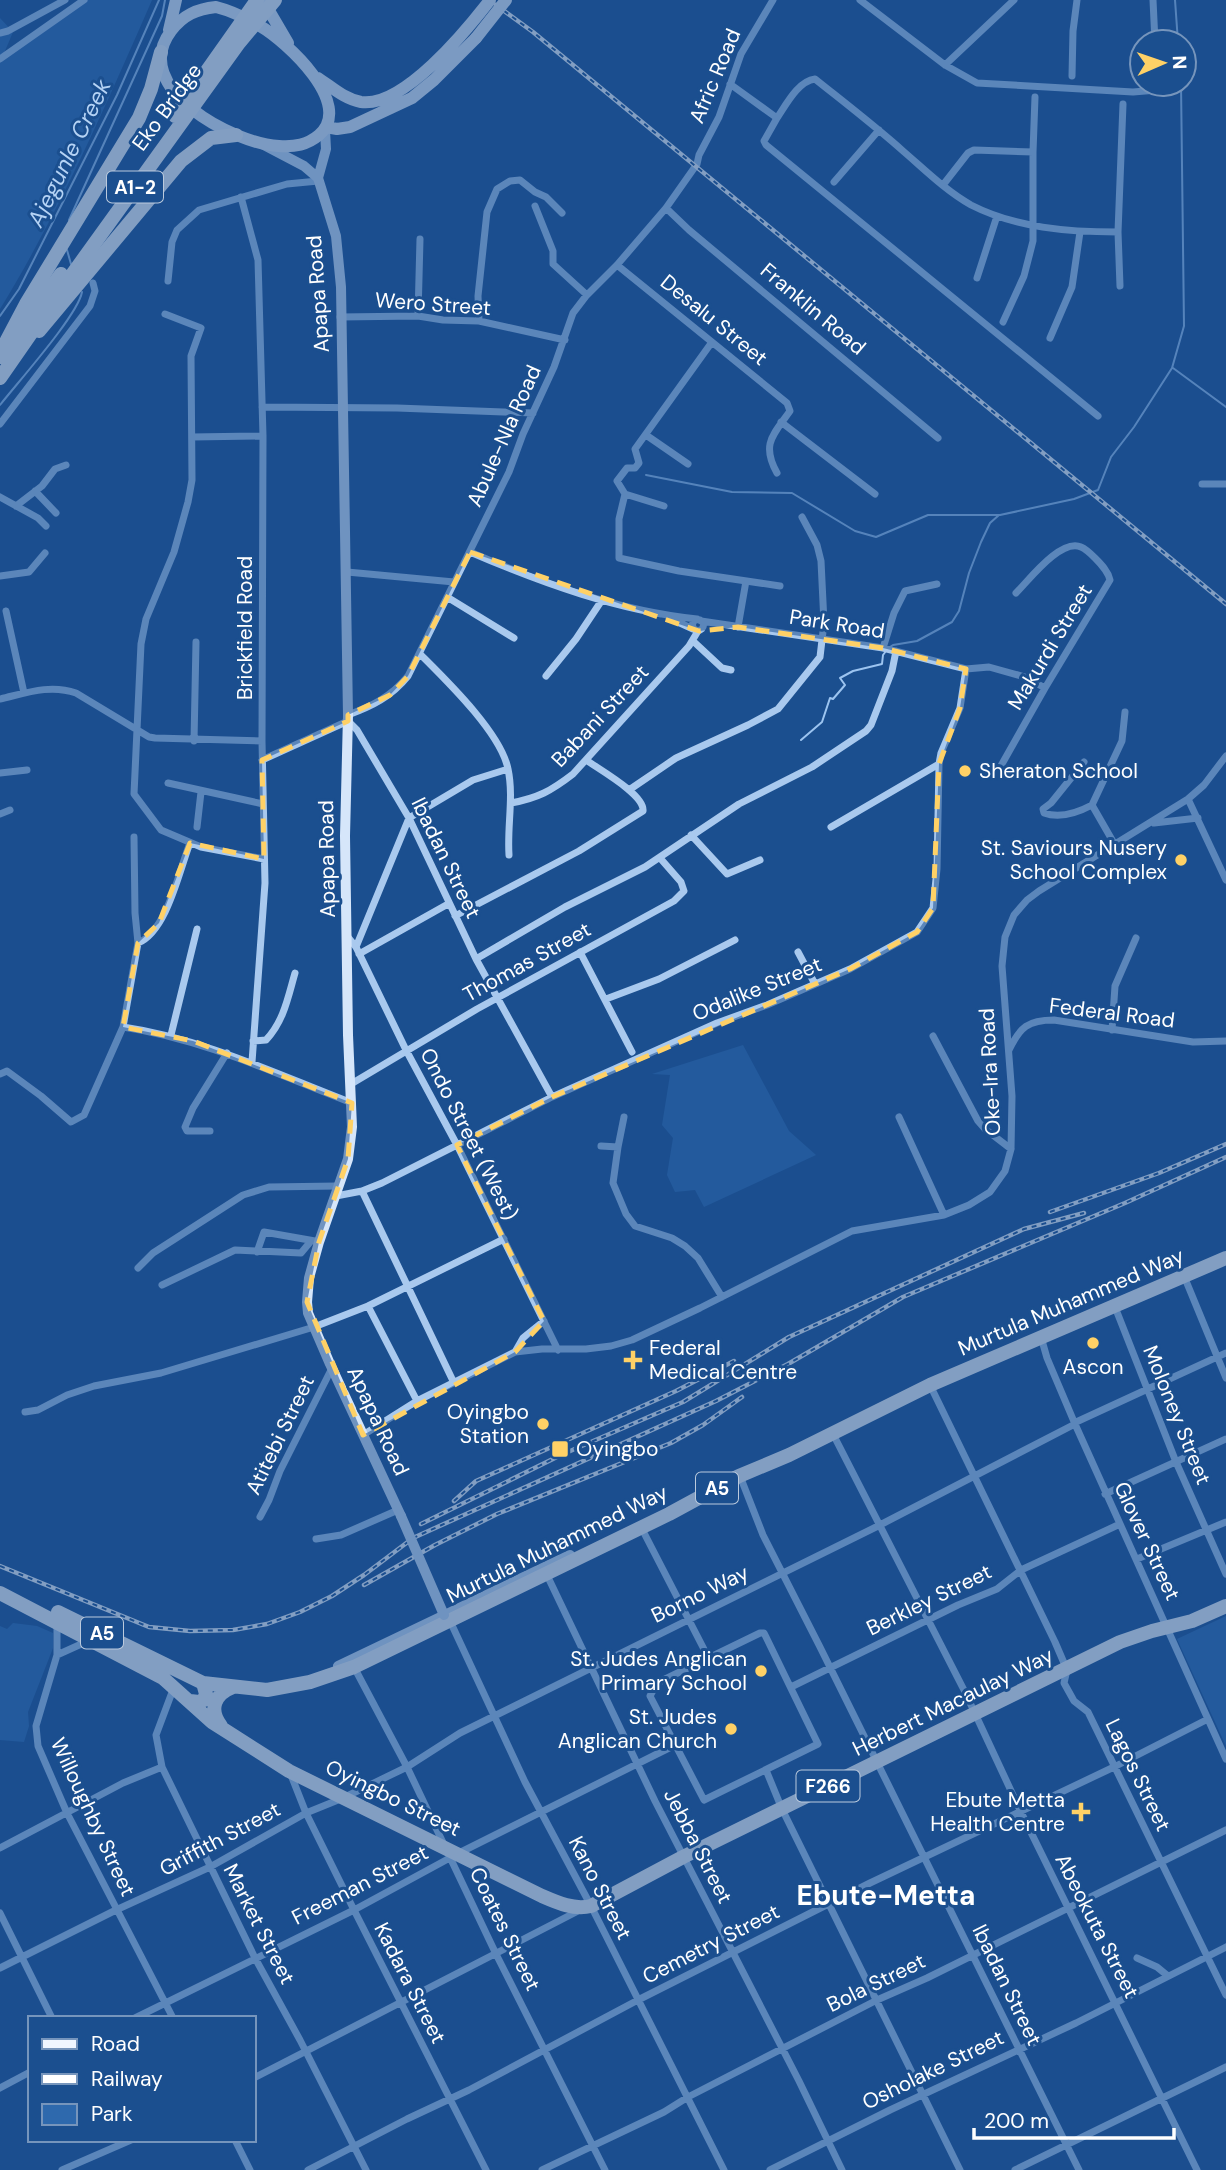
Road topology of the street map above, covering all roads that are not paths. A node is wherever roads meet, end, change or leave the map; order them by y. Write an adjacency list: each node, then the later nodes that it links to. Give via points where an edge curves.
1 (65, 0): 15 (street)
2 (85, 0): 20 (street)
3 (176, 0): 16 (main road)
4 (257, 0): 61 (highway, Eko Bridge / A1-2, bridge)
5 (263, 0): 19 (main road)
6 (275, 0): 62 (highway, Eko Bridge / A1-2, bridge, via 239,43)
7 (490, 0): 17 (main road)
8 (506, 0): 17 (main road, bridge)
9 (773, 0): 24 (street, Afric Road, via 750,36)
10 (860, 0): 21 (street)
11 (1014, 0): 21 (street)
12 (1077, 0): 23 (street)
13 (1153, 0): 14 (street)
14 (1154, 28)
15 (0, 33)
16 (168, 34): 18 (main road); 19 (main road, via 191,12 216,7 261,26)
17 (471, 34): 22 (main road, via 382,101 344,97); 29 (main road, via 435,80 412,98 350,127)
18 (161, 52): 31 (main road, via 168,85 192,109); 61 (highway, via 139,118)
19 (295, 55): 22 (main road)
20 (1, 58)
21 (945, 65): 25 (street, via 977,83)
22 (312, 74): 29 (main road, via 326,97)
23 (1072, 76)
24 (730, 84): 28 (street); 34 (street, Afric Road)
25 (1128, 92)
26 (1035, 97): 33 (street)
27 (1123, 104): 45 (street)
28 (777, 118): 30 (street, via 802,85 815,79); 67 (street, via 766,135 766,145)
29 (326, 128): 32 (main road, via 303,145); 35 (street)
30 (879, 130): 36 (street); 37 (street)
31 (236, 135): 32 (main road); 62 (highway, bridge, via 211,138 181,161)
32 (264, 145): 35 (street, via 304,166)
33 (1033, 152): 37 (street, via 974,150); 43 (street)
34 (694, 167): 40 (street, Abule-Nla Road)
35 (318, 179): 38 (street); 55 (street, Apapa Road, via 337,240)
36 (834, 182)
37 (943, 185): 42 (street)
38 (241, 197): 49 (street, via 200,210 177,230); 64 (street, Brickfield Road, via 258,260)
39 (535, 206): 52 (street, via 553,251 553,264)
40 (666, 208): 47 (street, Abule-Nla Road); 73 (street, Franklin Road)
41 (562, 213): 56 (street, via 520,180 497,189 487,212)
42 (997, 216): 43 (street); 48 (street)
43 (1035, 226): 44 (street); 57 (street, via 1024,276)
44 (1080, 232): 45 (street); 58 (street, via 1072,287)
45 (1118, 232): 51 (street)
46 (420, 239): 54 (street)
47 (617, 265): 52 (street, Abule-Nla Road); 60 (street, Desalu Street)
48 (977, 278)
49 (167, 281)
50 (93, 283): 69 (street, via 90,306)
51 (1120, 286)
52 (587, 295): 59 (street, Abule-Nla Road, via 573,313)
53 (165, 314): 72 (street, via 201,328 191,362)
54 (418, 316): 55 (street, Wero Street); 56 (street, Wero Street)
55 (340, 317): 65 (street, Apapa Road)
56 (479, 321): 59 (street, Wero Street)
57 (1003, 322)
58 (1050, 338)
59 (565, 340): 66 (street, Abule-Nla Road)
60 (712, 342): 68 (street, Desalu Street, via 787,403 790,411); 70 (street)
61 (0, 354)
62 (15, 359): 63 (highway, Eko Bridge / A1-2, bridge)
63 (0, 379)
64 (262, 407): 65 (street); 71 (street, Brickfield Road)
65 (343, 408): 66 (street); 90 (street, Apapa Road)
66 (533, 413): 88 (street, Abule-Nla Road)
67 (1098, 416)
68 (781, 422): 76 (street, via 769,453); 81 (street)
69 (0, 424)
70 (646, 435): 74 (street); 80 (street, via 635,449 639,463 627,468 617,481)
71 (263, 436): 72 (street); 121 (street, Brickfield Road)
72 (192, 437): 119 (street, via 188,502 174,552 146,619)
73 (938, 438)
74 (688, 464)
75 (65, 465): 79 (street, via 55,469)
76 (777, 473)
77 (1202, 484): 78 (street)
78 (1226, 484)
79 (35, 491): 83 (street); 85 (street)
80 (625, 494): 84 (street); 92 (street, via 619,558)
81 (875, 494)
82 (0, 497): 83 (street)
83 (16, 506): 87 (street)
84 (664, 506)
85 (56, 513)
86 (802, 517): 106 (street, via 819,550)
87 (46, 526)
88 (470, 552): 93 (street, Abule-Nla Road); 98 (street, Park Road)
89 (45, 553): 91 (street, via 29,572)
90 (347, 572): 93 (street); 118 (street, Apapa Road)
91 (0, 576)
92 (746, 581): 95 (street); 103 (street)
93 (454, 582): 97 (street, Abule-Nla Road)
94 (937, 584): 109 (street, via 905,591 898,604)
95 (780, 586)
96 (1016, 593): 114 (street, Makurdi Street, via 1051,557 1073,545 1091,555 1110,580)
97 (447, 597): 105 (street); 110 (street, Abule-Nla Road)
98 (602, 600): 100 (street, Park Road); 113 (street)
99 (6, 611): 115 (street)
100 (666, 616): 101 (street, Park Road); 104 (street)
101 (699, 620): 102 (street, Park Road); 104 (street, via 704,625)
102 (718, 625): 103 (street, Park Road); 104 (street)
103 (738, 627): 106 (street, Park Road)
104 (697, 630): 107 (street, Babani Street)
105 (513, 638)
106 (822, 639): 109 (street, Park Road); 132 (street, via 820,657 778,709 676,758)
107 (693, 641): 112 (street, via 722,668); 124 (street, Babani Street)
108 (196, 642): 120 (street)
109 (890, 650): 111 (street, Park Road); 145 (street, via 892,671 866,731)
110 (420, 654): 118 (street, Abule-Nla Road, via 399,688); 127 (street, via 483,725)
111 (966, 669): 114 (street, Park Road, via 1008,671); 126 (street, Odalike Street, via 960,708)
112 (731, 670)
113 (546, 676)
114 (1045, 688): 129 (street, Makurdi Street)
115 (24, 693): 116 (street); 119 (street, via 64,689)
116 (0, 699)
117 (1125, 712): 137 (street, via 1122,741)
118 (348, 718): 123 (street); 140 (street, Ibadan Street); 157 (street, Apapa Road)
119 (138, 729): 120 (street, via 161,740); 147 (street, via 135,796 162,830)
120 (194, 741): 121 (street)
121 (262, 741): 123 (street, Brickfield Road)
122 (1226, 756): 134 (street, Oke-Ira Road)
123 (262, 760): 136 (street, Brickfield Road)
124 (586, 760): 132 (street); 135 (street, Babani Street, via 550,792)
125 (1084, 762): 137 (street, via 1043,809 1051,816 1076,813)
126 (939, 764): 144 (street); 166 (street, Odalike Street, via 933,908 917,932)
127 (508, 769): 135 (street); 140 (street, via 474,780)
128 (27, 770): 130 (street)
129 (998, 771)
130 (0, 773)
131 (168, 783): 133 (street)
132 (629, 790): 155 (street, via 645,808 638,816)
133 (201, 792): 136 (street); 143 (street)
134 (1188, 799): 141 (street); 142 (street, Oke-Ira Road)
135 (511, 803): 149 (street)
136 (263, 804): 151 (street, Brickfield Road)
137 (1092, 805): 148 (street)
138 (10, 810): 139 (street)
139 (0, 814)
140 (409, 818): 154 (street, Ibadan Street); 161 (street)
141 (1198, 818): 142 (street); 153 (street)
142 (1150, 824): 148 (street, Oke-Ira Road)
143 (197, 827)
144 (831, 827)
145 (691, 835): 150 (street); 152 (street, via 727,874)
146 (134, 837): 160 (street)
147 (190, 843): 151 (street); 160 (street, via 164,912 148,939)
148 (1115, 845): 177 (street, Oke-Ira Road, via 1027,900 1009,924 1002,966)
149 (509, 855)
150 (660, 858): 162 (street, Thomas Street, via 681,882 682,894); 164 (street, via 565,906)
151 (264, 859): 173 (street, Brickfield Road)
152 (760, 860)
153 (1226, 880)
154 (448, 904): 155 (street, Ibadan Street); 161 (street)
155 (455, 916): 164 (street, Ibadan Street)
156 (197, 929): 171 (street)
157 (346, 935): 161 (street, Ondo Street (West)); 181 (street, Apapa Road)
158 (1136, 938): 170 (street, via 1117,977)
159 (735, 940): 168 (street, via 659,979)
160 (138, 943): 169 (street)
161 (358, 951): 175 (street, Ondo Street (West))
162 (580, 952): 167 (street, Thomas Street); 168 (street)
163 (798, 952): 166 (street)
164 (476, 959): 167 (street, Ibadan Street)
165 (295, 973): 173 (street, via 277,1027 266,1040)
166 (815, 984): 182 (street, Odalike Street)
167 (498, 998): 175 (street, Thomas Street); 182 (street, Ibadan Street)
168 (606, 999): 176 (street)
169 (123, 1027): 171 (street); 180 (street, via 84,1115 74,1122 7,1071)
170 (1112, 1030): 174 (street, Federal Road, via 1193,1042); 177 (street, Federal Road, via 1040,1020 1017,1034)
171 (171, 1035): 178 (street)
172 (933, 1036): 190 (street, via 978,1121)
173 (253, 1041): 179 (street, Brickfield Road)
174 (1226, 1041)
175 (406, 1050): 181 (street, Thomas Street); 187 (street, Ondo Street (West))
176 (632, 1052)
177 (1009, 1052): 190 (street, Oke-Ira Road)
178 (227, 1053): 179 (street); 186 (street, via 185,1127 187,1131)
179 (252, 1062): 183 (street)
180 (0, 1074)
181 (351, 1084): 183 (street, Apapa Road)
182 (552, 1097): 187 (street, Odalike Street)
183 (352, 1103): 191 (street, Apapa Road, via 349,1149)
184 (624, 1117): 189 (street)
185 (899, 1117): 193 (street)
186 (210, 1130)
187 (457, 1145): 192 (street, Odalike Street); 194 (street, Ondo Street (West))
188 (601, 1146): 189 (street)
189 (618, 1147): 202 (street, via 613,1182 626,1214 635,1226 685,1246)
190 (1011, 1149): 193 (street, Oke-Ira Road, via 1005,1171 990,1192)
191 (337, 1191): 192 (street, Odalike Street); 195 (street, Apapa Road); 198 (street, Odalike Street, via 257,1189 153,1253)
192 (362, 1191): 201 (street)
193 (944, 1215): 202 (street, Oke-Ira Road, via 852,1231)
194 (503, 1239): 201 (street); 205 (street, Ondo Street (West))
195 (315, 1241): 196 (street, via 301,1253); 196 (street, via 264,1231); 206 (street, Apapa Road, via 307,1297)
196 (257, 1252): 200 (street, via 235,1250)
197 (1226, 1258): 199 (highway, Murtula Muhammed Way / A5)
198 (138, 1268)
199 (1184, 1276): 204 (highway, Murtula Muhammed Way / A5); 211 (street)
200 (162, 1285)
201 (407, 1287): 203 (street); 214 (street)
202 (722, 1297): 208 (street, Oke-Ira Road, via 632,1340 599,1348)
203 (368, 1306): 206 (street); 217 (street)
204 (1115, 1307): 207 (highway, Murtula Muhammed Way / A5); 216 (street, Moloney Street)
205 (544, 1321): 208 (street, Ondo Street (West)); 209 (street, via 523,1338)
206 (314, 1327): 212 (street, Apapa Road); 218 (street, via 161,1373 94,1386)
207 (1041, 1336): 215 (highway, Murtula Muhammed Way / A5); 219 (street, Glover Street)
208 (558, 1350): 209 (street, Oke-Ira Road)
209 (515, 1352): 214 (street)
210 (1226, 1353): 211 (street, Borno Way)
211 (1217, 1357): 213 (street); 216 (street, Borno Way)
212 (332, 1368): 221 (street, Apapa Road); 229 (street, Atitebi Street)
213 (1226, 1378)
214 (454, 1383): 217 (street)
215 (930, 1385): 220 (highway, Murtula Muhammed Way / A5); 225 (street, Lagos Street)
216 (1146, 1389): 219 (street, Borno Way); 223 (street, Moloney Street)
217 (417, 1401): 221 (street)
218 (25, 1412)
219 (1074, 1423): 225 (street, Borno Way); 226 (street, Glover Street)
220 (833, 1434): 224 (highway, Murtula Muhammed Way / A5); 232 (street, Abeokuta Street)
221 (363, 1435): 227 (street, Apapa Road)
222 (1226, 1439): 223 (street)
223 (1176, 1462): 226 (street); 234 (street, Moloney Street)
224 (739, 1476): 228 (highway, Murtula Muhammed Way / A5); 239 (street, Ibadan Street)
225 (974, 1476): 232 (street, Borno Way); 238 (street, Lagos Street)
226 (1105, 1494): 231 (street, Glover Street)
227 (399, 1513): 235 (street, via 341,1535); 244 (street, Apapa Road, bridge)
228 (669, 1514): 233 (highway, Murtula Muhammed Way / A5); 237 (street, via 651,1517)
229 (260, 1517)
230 (1226, 1522): 234 (street)
231 (1120, 1524): 236 (street, Glover Street); 238 (street, Berkley Street)
232 (880, 1525): 239 (street, Borno Way); 246 (street, Abeokuta Street)
233 (640, 1527): 237 (highway, Murtula Muhammed Way / A5); 245 (street)
234 (1206, 1531): 236 (street); 240 (street, Moloney Street)
235 (316, 1539)
236 (1137, 1559): 248 (street, Glover Street)
237 (549, 1568): 244 (highway, Murtula Muhammed Way / A5); 253 (street, Jebba Street)
238 (1021, 1570): 246 (street, Berkley Street, via 997,1588); 255 (street, Lagos Street)
239 (782, 1573): 245 (street, Borno Way); 254 (street, Ibadan Street)
240 (1226, 1574)
241 (0, 1584): 256 (highway, A5)
242 (0, 1593): 247 (highway, A5)
243 (1226, 1606): 248 (highway, Herbert Macaulay Way / F266)
244 (447, 1618): 252 (highway, Murtula Muhammed Way / A5); 258 (street, via 313,1675 270,1685); 262 (street, Kano Street)
245 (689, 1619): 251 (street); 253 (street, Borno Way)
246 (927, 1620): 254 (street, Berkley Street); 261 (street, Abeokuta Street)
247 (57, 1621): 249 (highway, A5); 250 (street, Willoughby Street)
248 (1166, 1628): 255 (highway, Herbert Macaulay Way / F266, via 1121,1642); 263 (street, Glover Street)
249 (92, 1640): 250 (street); 257 (highway, A5)
250 (57, 1655): 278 (street, Willoughby Street, via 36,1726 38,1746)
251 (708, 1657): 259 (street, via 764,1633); 265 (street, via 657,1683 650,1696)
252 (354, 1667): 258 (highway, Murtula Muhammed Way / A5, via 285,1688); 270 (street, Coates Street)
253 (591, 1668): 262 (street, Borno Way); 268 (street, Jebba Street)
254 (830, 1668): 259 (street, Berkley Street); 267 (street, Ibadan Street)
255 (1067, 1670): 261 (highway, Herbert Macaulay Way / F266); 271 (street, Lagos Street, via 1064,1683 1074,1701 1088,1712)
256 (203, 1683): 258 (highway, Murtula Muhammed Way / A5); 260 (highway, via 204,1700)
257 (174, 1686): 260 (highway, A5); 269 (street, Market Street, via 156,1735)
258 (233, 1686): 264 (highway, via 214,1703 214,1716)
259 (791, 1687): 272 (street, via 818,1744)
260 (190, 1701): 264 (highway, Oyingbo Street)
261 (974, 1713): 267 (highway, Herbert Macaulay Way / F266); 276 (street, Abeokuta Street)
262 (495, 1718): 270 (street, Borno Way, via 460,1733); 277 (street, Kano Street)
263 (1208, 1719): 266 (street, Glover Street); 271 (street, Cemetry Street)
264 (225, 1730): 273 (highway, Oyingbo Street)
265 (675, 1745): 268 (street, Freeman Street); 272 (street, via 704,1800)
266 (1226, 1759)
267 (877, 1762): 275 (highway, Herbert Macaulay Way / F266); 284 (street, Ibadan Street)
268 (638, 1764): 277 (street, Freeman Street); 283 (street, Jebba Street)
269 (162, 1767): 278 (street); 286 (street, Market Street)
270 (407, 1767): 274 (street, Borno Way); 282 (street, Coates Street)
271 (1114, 1767): 276 (street, Cemetry Street); 285 (street, Lagos Street)
272 (766, 1770): 275 (street)
273 (289, 1771): 274 (highway, Oyingbo Street); 279 (street, Kadara Street)
274 (343, 1798): 279 (street, Griffith Street); 282 (highway, Oyingbo Street)
275 (782, 1809): 283 (highway, Herbert Macaulay Way / F266); 287 (street)
276 (1020, 1810): 284 (street, Cemetry Street); 289 (street, Abeokuta Street)
277 (541, 1812): 282 (street, Freeman Street); 288 (street, Kano Street)
278 (68, 1813): 281 (street); 290 (street, Willoughby Street)
279 (306, 1813): 286 (street, Griffith Street); 291 (street, Kadara Street)
280 (1226, 1830): 285 (street, Bola Street)
281 (0, 1848)
282 (452, 1853): 288 (highway, Oyingbo Street, via 542,1896 568,1906); 291 (street, Freeman Street); 295 (street, Coates Street)
283 (683, 1857): 288 (highway, Herbert Macaulay Way / F266); 294 (street, Jebba Street)
284 (923, 1858): 287 (street, Cemetry Street); 296 (street, Ibadan Street)
285 (1160, 1862): 289 (street, Bola Street); 298 (street, Lagos Street)
286 (210, 1867): 290 (street, Griffith Street); 299 (street, Market Street)
287 (830, 1904): 294 (street, Cemetry Street); 305 (street)
288 (587, 1907): 295 (street); 304 (street, Kano Street)
289 (1068, 1908): 296 (street, Bola Street); 307 (street, Abeokuta Street)
290 (116, 1910): 297 (street, Griffith Street); 306 (street, Willoughby Street)
291 (354, 1910): 299 (street, Freeman Street); 308 (street, Kadara Street)
292 (0, 1913): 297 (street)
293 (1226, 1947): 298 (street, Osholake Street)
294 (732, 1952): 304 (street, Cemetry Street); 313 (street, Jebba Street)
295 (496, 1954): 308 (street); 314 (street, Coates Street)
296 (973, 1954): 305 (street, Bola Street); 312 (street, Ibadan Street)
297 (21, 1956): 301 (street, Griffith Street); 309 (street)
298 (1208, 1956): 302 (street, Osholake Street); 303 (street, Lagos Street)
299 (255, 1958): 306 (street, Freeman Street); 315 (street, Market Street)
300 (1137, 1958): 302 (street)
301 (0, 1968)
302 (1168, 1976): 307 (street, Osholake Street)
303 (1226, 1995)
304 (638, 2000): 314 (street, Cemetry Street); 321 (street, Kano Street)
305 (877, 2000): 313 (street, Bola Street); 320 (street)
306 (166, 2003): 310 (street, Freeman Street); 311 (street, Willoughby Street)
307 (1115, 2003): 312 (street, Osholake Street); 322 (street, Abeokuta Street)
308 (400, 2004): 315 (street); 323 (street, Kadara Street)
309 (51, 2016)
310 (139, 2016)
311 (172, 2016)
312 (1018, 2048): 320 (street, Osholake Street); 329 (street, Ibadan Street)
313 (782, 2049): 321 (street, Bola Street); 324 (street, Jebba Street)
314 (545, 2050): 323 (street, Cemetry Street); 328 (street, Coates Street)
315 (306, 2051): 318 (street); 330 (street, Market Street)
316 (1226, 2067): 322 (street)
317 (28, 2073): 319 (street)
318 (256, 2077)
319 (0, 2088)
320 (924, 2095): 324 (street, Osholake Street); 342 (street)
321 (688, 2097): 328 (street, Bola Street); 339 (street, Kano Street)
322 (1161, 2097): 329 (street); 345 (street, Abeokuta Street)
323 (451, 2099): 330 (street, Cemetry Street); 336 (street, Kadara Street)
324 (828, 2141): 340 (street, Osholake Street); 341 (street, Jebba Street)
325 (111, 2142): 331 (street)
326 (127, 2142): 331 (street)
327 (236, 2142): 333 (street)
328 (593, 2145): 337 (street, Bola Street); 338 (street, Coates Street)
329 (1067, 2145): 343 (street); 344 (street, Ibadan Street)
330 (355, 2146): 334 (street, Cemetry Street); 335 (street, Market Street)
331 (114, 2149): 332 (street)
332 (62, 2170)
333 (250, 2170)
334 (308, 2170)
335 (366, 2170)
336 (486, 2170)
337 (542, 2170)
338 (605, 2170)
339 (724, 2170)
340 (770, 2170)
341 (842, 2170)
342 (960, 2170)
343 (1015, 2170)
344 (1079, 2170)
345 (1197, 2170)

